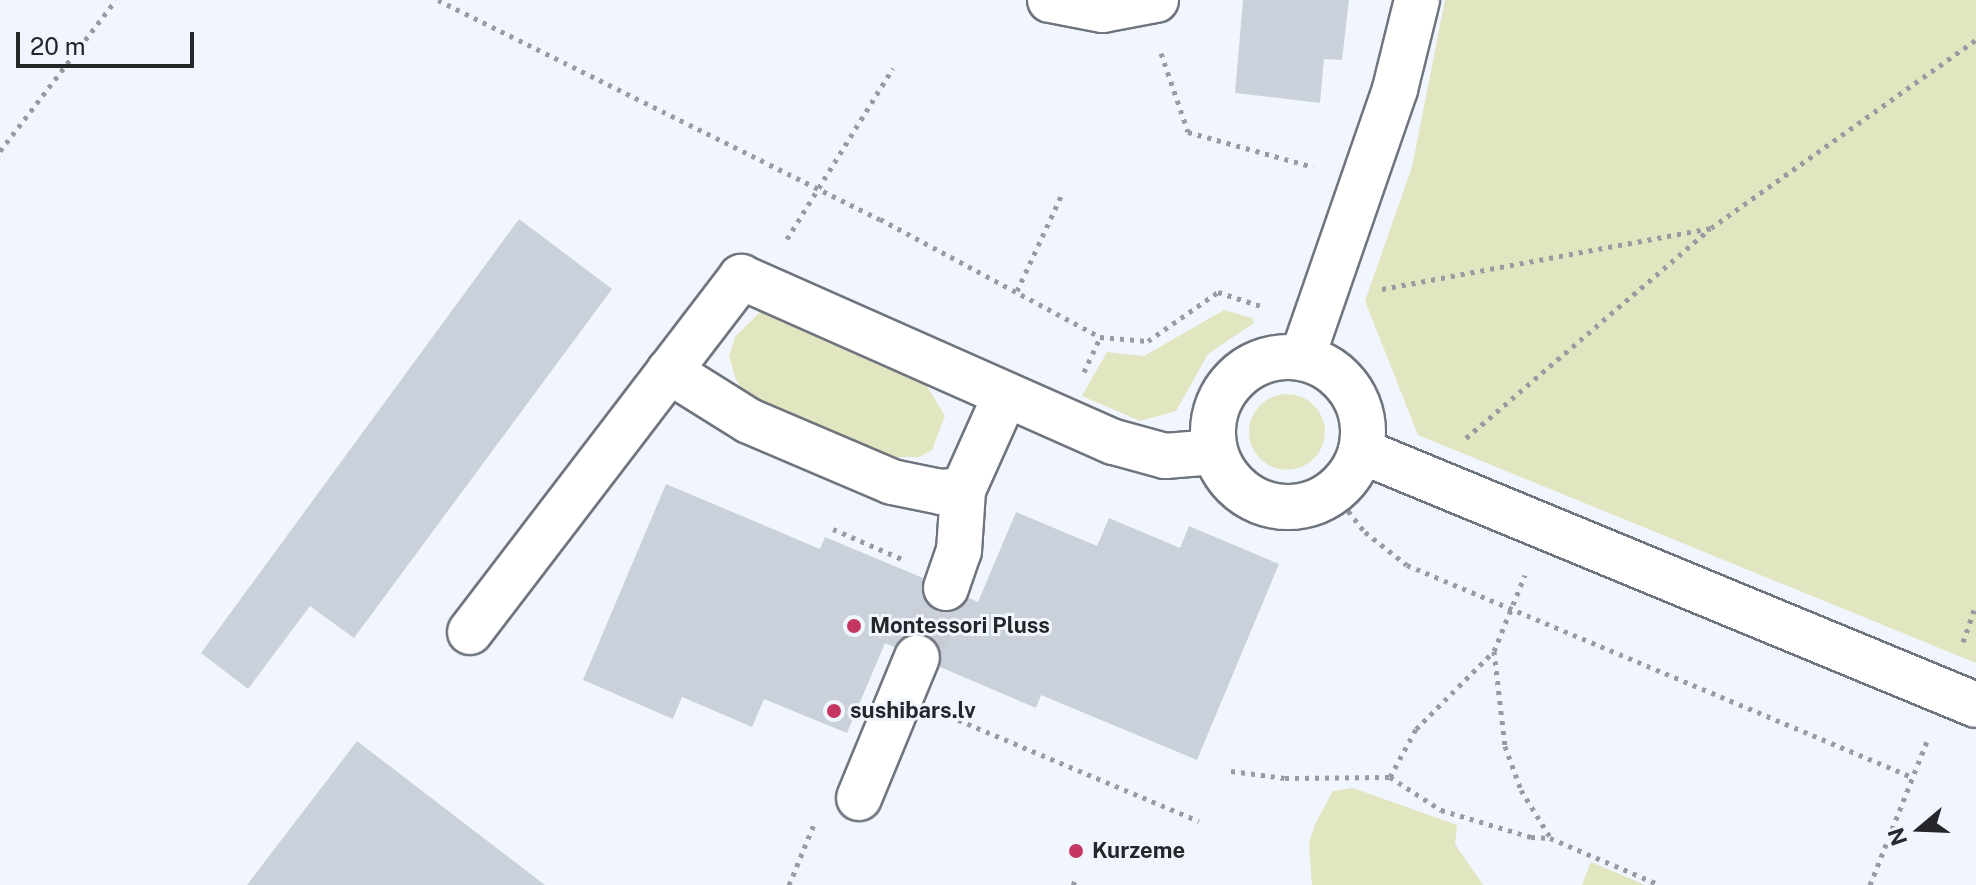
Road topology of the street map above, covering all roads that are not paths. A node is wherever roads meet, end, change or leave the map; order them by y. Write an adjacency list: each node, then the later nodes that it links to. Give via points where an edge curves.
1 (1050, 0): 2 (street, via 1103,10)
2 (1156, 0)
3 (1417, 0): 4 (street, via 1395,89)
4 (1312, 328): 7 (street, via 1326,367 1348,386 1362,413); 8 (street, via 1231,382 1213,422)
5 (669, 371): 6 (street, via 741,277 937,360); 9 (street, via 749,421 892,482 941,492); 11 (street)
6 (1005, 396): 8 (street, via 1141,451 1187,456); 9 (street)
7 (1361, 451): 8 (street, via 1353,471 1334,492 1307,506 1264,504 1238,489); 13 (street)
8 (1215, 452)
9 (963, 490): 10 (street, via 959,551)
10 (946, 588)
11 (470, 632)
12 (909, 676): 14 (street)
13 (1961, 699)
14 (859, 798)

